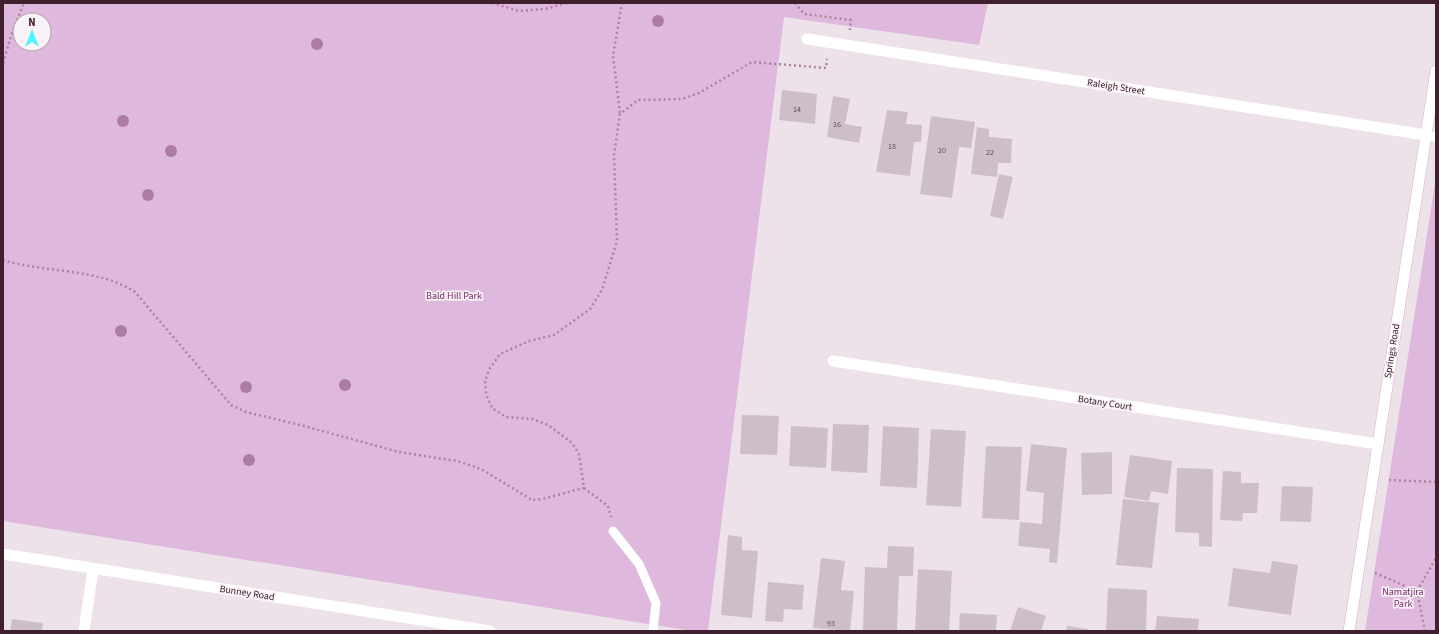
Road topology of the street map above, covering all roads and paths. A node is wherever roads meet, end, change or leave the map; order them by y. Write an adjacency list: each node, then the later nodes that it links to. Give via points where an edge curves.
1 (24, 3): 9 (path)
2 (492, 3): 3 (path, via 519,11 545,9)
3 (567, 3)
4 (622, 3): 11 (path, via 613,56)
5 (795, 3): 8 (path, via 804,14 851,20)
6 (807, 39): 7 (street, Raleigh Street)
7 (828, 42): 8 (street, Raleigh Street); 11 (path, via 826,68 752,62 699,93 682,99 638,100)
8 (848, 46): 12 (street, Raleigh Street)
9 (3, 64)
10 (1436, 71): 12 (street, Springs Road)
11 (620, 114): 18 (path, via 614,155 617,241 602,290 590,309 554,336 529,341 500,354 485,381 486,394 492,408 506,417 533,419 548,425 572,443 579,454)
12 (1431, 136): 15 (street, Springs Road)
13 (3, 260): 18 (path, via 108,279 135,292 231,405 246,412 399,452 457,461 481,469 532,500)
14 (833, 362): 15 (street, Botany Court)
15 (1378, 444): 16 (street, Springs Road)
16 (1373, 478): 17 (path, via 1402,482); 23 (street, Springs Road)
17 (1436, 482)
18 (584, 488): 19 (path)
19 (608, 506)
20 (613, 531): 29 (lane, via 639,564 656,603)
21 (3, 554): 24 (street, Bunney Road)
22 (1436, 558): 25 (path)
23 (1360, 566): 25 (path); 30 (street, Springs Road)
24 (94, 569): 26 (street, Bunney Road); 27 (street)
25 (1417, 591): 31 (path)
26 (436, 627): 28 (street, Bunney Road)
27 (84, 631)
28 (490, 631)
29 (653, 631)
30 (1349, 631)
31 (1425, 631)

